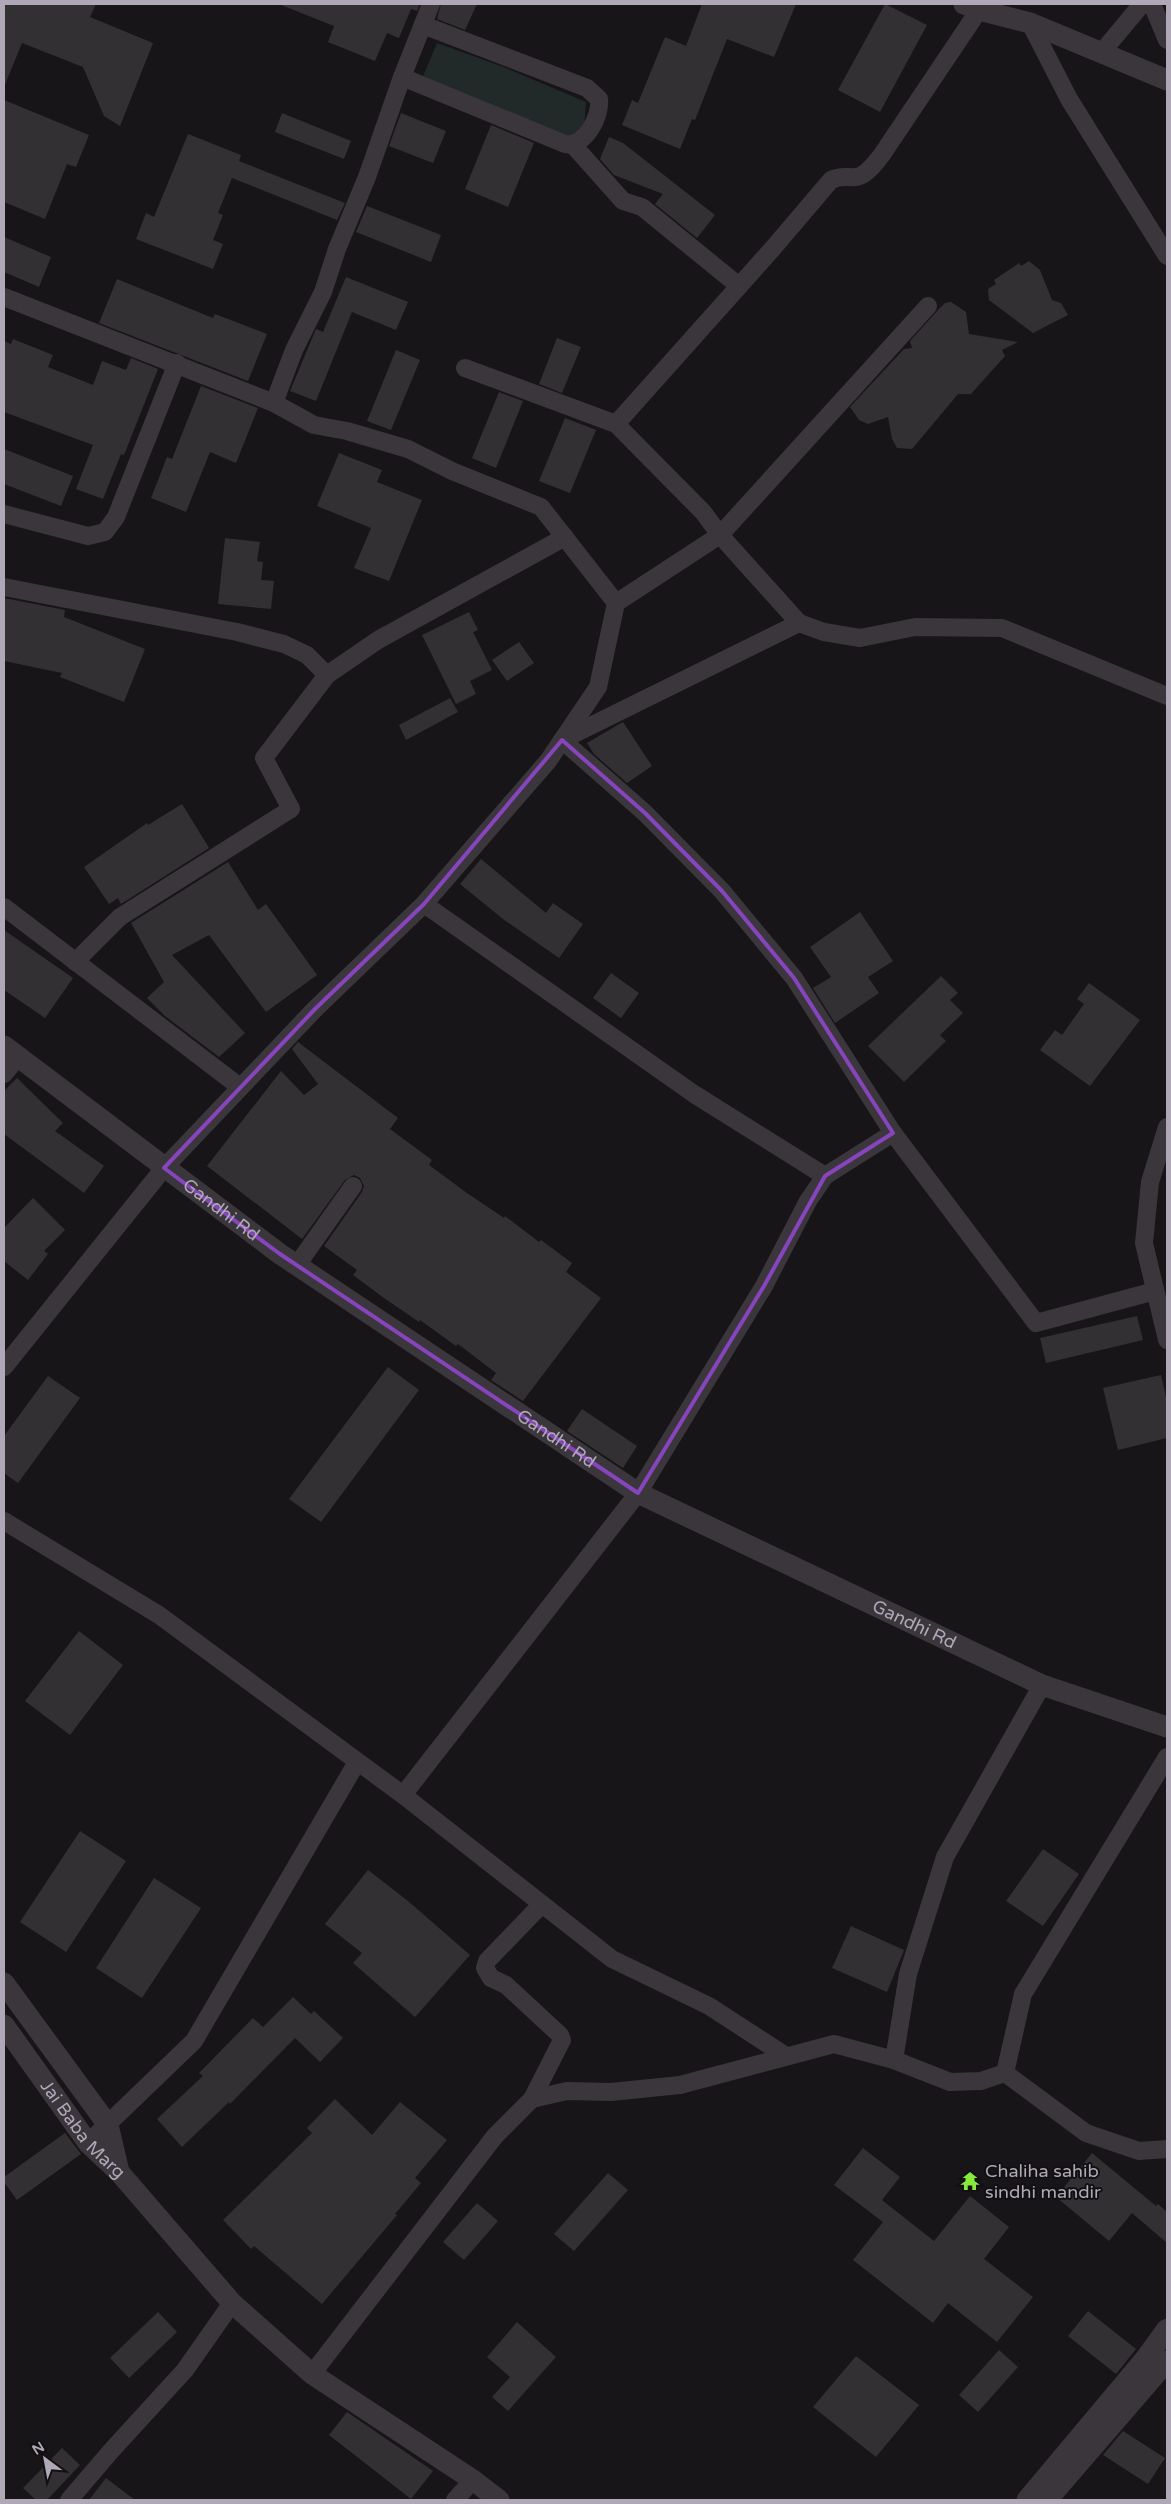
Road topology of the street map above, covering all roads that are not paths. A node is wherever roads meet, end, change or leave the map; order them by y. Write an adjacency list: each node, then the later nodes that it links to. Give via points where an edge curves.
1 (431, 4): 6 (street)
2 (1142, 4): 8 (street)
3 (1152, 4): 7 (street)
4 (971, 7): 5 (street); 13 (street, via 881,156 868,171 857,177 842,176 831,180)
5 (1030, 23): 8 (street); 12 (street, via 1069,99)
6 (423, 25): 9 (street); 11 (street, via 594,93 600,99 600,106 585,138)
7 (1167, 40)
8 (1102, 52): 10 (street)
9 (402, 77): 11 (street); 18 (street, via 323,292 294,350)
10 (1167, 80)
11 (573, 145): 13 (street, via 623,201 642,207)
12 (1167, 256)
13 (739, 286): 19 (street)
14 (4, 297): 16 (street)
15 (928, 306): 21 (street)
16 (176, 363): 18 (street); 20 (street, via 116,517 105,532 88,536)
17 (465, 368): 19 (street)
18 (274, 403): 22 (street, via 314,425 408,449 452,472 540,507)
19 (616, 424): 21 (street, via 703,512)
20 (4, 514)
21 (720, 535): 24 (street); 25 (street)
22 (565, 537): 24 (street); 26 (street, via 378,640)
23 (4, 587): 26 (street, via 284,644 307,655)
24 (616, 602): 28 (street, via 598,687)
25 (799, 623): 27 (street, via 824,632 860,638 915,627 1002,628); 28 (street)
26 (327, 675): 31 (street, via 264,758 291,808 120,917)
27 (1167, 696)
28 (562, 740): 29 (street, via 548,761); 36 (street, via 645,813 722,890 794,978)
29 (424, 904): 34 (street); 38 (street, via 694,1094)
30 (4, 908): 31 (street)
31 (75, 962): 34 (street)
32 (11, 1052): 33 (street); 37 (street, Gandhi Rd)
33 (4, 1074)
34 (240, 1087): 37 (street)
35 (1167, 1127): 41 (street, via 1150,1182 1146,1210 1144,1243)
36 (893, 1133): 38 (street); 41 (street, via 1036,1323)
37 (164, 1168): 40 (street, Gandhi Rd); 43 (street)
38 (825, 1176): 44 (street, via 808,1201 764,1286)
39 (354, 1186): 40 (street)
40 (296, 1265): 44 (street, Gandhi Rd)
41 (1156, 1291): 42 (street)
42 (1167, 1340)
43 (4, 1366)
44 (638, 1492): 46 (street, Gandhi Rd); 50 (street)
45 (4, 1520): 49 (street, via 159,1615)
46 (1042, 1685): 47 (street, Gandhi Rd); 57 (street, via 945,1857 908,1974)
47 (1167, 1727)
48 (1167, 1757): 58 (street, via 1023,1994)
49 (357, 1762): 50 (street); 60 (street, via 194,2041)
50 (403, 1795): 51 (street)
51 (542, 1904): 56 (street, via 612,1959 709,2006); 59 (street, via 486,1961 485,1968 491,1978 506,1985 562,2040)
52 (4, 1983): 54 (street, Jai Baba Marg)
53 (4, 2024): 55 (street, Jai Baba Marg)
54 (36, 2029): 55 (street); 60 (street, Jai Baba Marg)
55 (16, 2042): 61 (street, Jai Baba Marg)
56 (786, 2056): 57 (street, via 834,2044); 59 (street, via 680,2085 611,2092 567,2091)
57 (894, 2060): 58 (street, via 950,2082 981,2080)
58 (1004, 2073): 62 (street, via 1086,2132 1140,2151)
59 (532, 2098): 67 (street, via 495,2136)
60 (108, 2125): 61 (street); 63 (street, Jai Baba Marg)
61 (88, 2143): 63 (street, Jai Baba Marg)
62 (1167, 2149)
63 (119, 2172): 64 (street)
64 (232, 2303): 67 (street); 69 (street, via 185,2370 111,2451)
65 (1167, 2328): 66 (street)
66 (1160, 2366): 72 (street); 73 (street)
67 (312, 2374): 68 (street)
68 (473, 2480): 70 (street); 71 (street)
69 (73, 2499)
70 (455, 2500)
71 (499, 2500)
72 (1027, 2500)
73 (1047, 2500)

